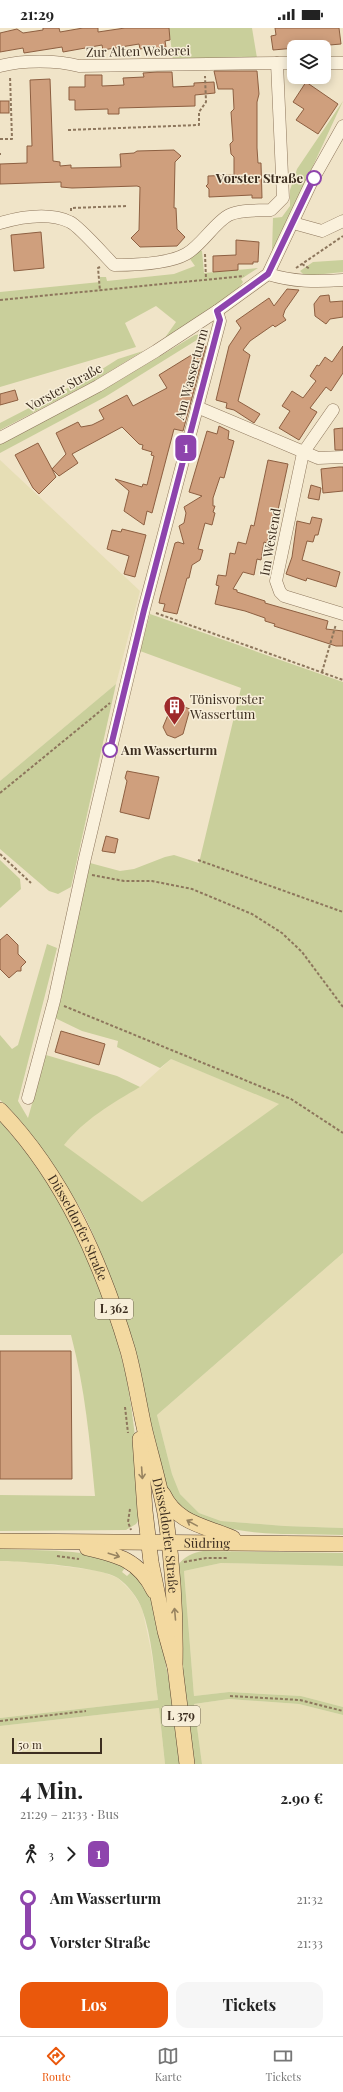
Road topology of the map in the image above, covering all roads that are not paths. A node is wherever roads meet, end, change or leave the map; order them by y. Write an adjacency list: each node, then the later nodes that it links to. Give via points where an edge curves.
1 (277, 63): 2 (street, Zur Alten Weberei); 5 (street, Zur Alten Weberei, via 79,66 65,62); 9 (street, via 283,198 271,210 244,211 228,215 188,253 176,259 114,265 71,222 49,217 15,219)
2 (287, 63)
3 (331, 63): 4 (street)
4 (343, 63)
5 (5, 65)
6 (343, 126): 8 (street, Vorster Straße)
7 (343, 221): 8 (street, via 322,231)
8 (293, 223): 10 (street, Vorster Straße)
9 (0, 224)
10 (268, 274): 11 (street, via 314,282); 12 (street, Vorster Straße)
11 (343, 280)
12 (217, 311): 13 (street, Am Wasserturm, via 220,320); 15 (street, Vorster Straße, via 104,382)
13 (197, 408): 16 (street); 19 (street, Am Wasserturm, via 144,610 54,1001)
14 (333, 410): 16 (street, Im Westend)
15 (0, 438)
16 (303, 454): 17 (street, via 318,458); 18 (street, Im Westend, via 276,581 284,596)
17 (343, 457)
18 (341, 614)
19 (28, 1098)
20 (0, 1110): 21 (main road, Düsseldorfer Straße / L 362, via 34,1150 84,1233 107,1288 128,1352)
21 (140, 1406): 22 (main road, Düsseldorfer Straße / L 362); 24 (main road, Düsseldorfer Straße / L 362, one-way to 24)
22 (158, 1483): 25 (main road, Düsseldorfer Straße / L 362); 27 (main road, one-way to 22, via 189,1523 170,1507)
23 (0, 1541): 26 (main road, Südring)
24 (142, 1541): 25 (main road, Südring); 26 (main road, Südring); 29 (main road, Düsseldorfer Straße / L 379)
25 (169, 1541): 27 (main road, Südring); 30 (main road, Düsseldorfer Straße / L 362, one-way to 25, via 176,1631)
26 (63, 1542): 29 (main road, one-way to 29, via 117,1554 134,1564 149,1581)
27 (241, 1542): 28 (main road, Südring)
28 (343, 1544)
29 (159, 1602): 30 (main road, Düsseldorfer Straße / L 379)
30 (175, 1667): 31 (main road, Düsseldorfer Straße / L 379)
31 (187, 1764)

